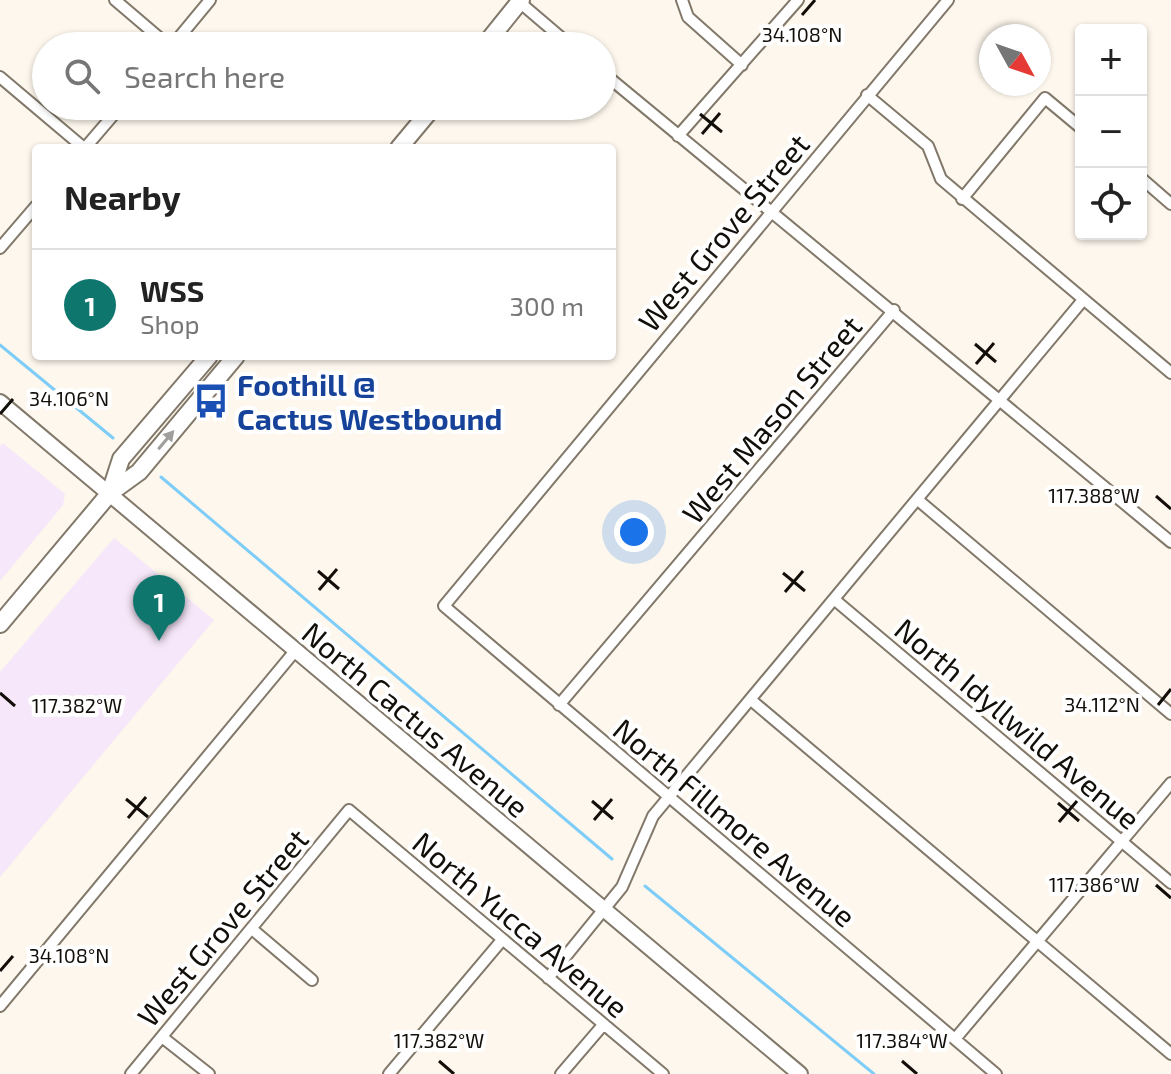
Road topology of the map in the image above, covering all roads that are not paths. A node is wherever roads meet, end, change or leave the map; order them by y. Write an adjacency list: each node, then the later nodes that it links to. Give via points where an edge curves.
1 (115, 0): 7 (street)
2 (210, 0): 8 (street)
3 (682, 0): 11 (street, via 688,17)
4 (798, 0): 11 (street)
5 (948, 0): 14 (street, West Grove Street)
6 (522, 1): 9 (main road); 10 (street)
7 (154, 32)
8 (183, 32)
9 (496, 32)
10 (556, 32)
11 (742, 65): 20 (street)
12 (0, 77): 15 (street)
13 (616, 84): 20 (street)
14 (867, 95): 25 (street, via 928,146 941,179); 28 (street, West Grove Street)
15 (32, 104)
16 (51, 120): 21 (street)
17 (109, 120): 22 (street)
18 (422, 120): 23 (main road)
19 (1075, 123): 25 (street, via 1045,98)
20 (678, 136): 28 (street)
21 (79, 144)
22 (88, 144)
23 (402, 144)
24 (1147, 183): 26 (street)
25 (962, 199): 30 (street)
26 (1171, 204)
27 (32, 211): 29 (street)
28 (770, 212): 31 (street); 41 (street, West Grove Street)
29 (0, 248)
30 (1083, 300): 34 (street); 35 (street)
31 (894, 310): 35 (street); 45 (street, West Mason Street)
32 (206, 360): 37 (main road, via 121,459)
33 (233, 360): 37 (main road, one-way to 33, via 139,472)
34 (1171, 373)
35 (1001, 401): 38 (street); 39 (street)
36 (0, 402): 37 (main road, North Cactus Avenue)
37 (110, 493): 42 (main road); 43 (main road, North Cactus Avenue)
38 (918, 500): 40 (street); 46 (street)
39 (1171, 542)
40 (835, 600): 44 (street); 50 (street, North Idyllwild Avenue)
41 (444, 606): 45 (street, North Fillmore Avenue)
42 (0, 624)
43 (295, 651): 52 (main road, North Cactus Avenue); 58 (street)
44 (751, 700): 48 (street); 55 (street)
45 (559, 705): 48 (street, North Fillmore Avenue)
46 (1171, 714)
47 (1171, 783): 50 (street)
48 (668, 798): 52 (street, via 644,831 628,878); 61 (street, North Fillmore Avenue)
49 (349, 810): 53 (street, West Grove Street); 54 (street, North Yucca Avenue)
50 (1121, 843): 51 (street, North Idyllwild Avenue); 55 (street)
51 (1171, 883)
52 (605, 911): 56 (street); 68 (main road, North Cactus Avenue)
53 (252, 929): 57 (street); 60 (street, West Grove Street)
54 (502, 940): 56 (street, North Yucca Avenue); 65 (street)
55 (1038, 943): 61 (street); 62 (street)
56 (548, 978): 59 (street, North Yucca Avenue)
57 (312, 980)
58 (0, 1006)
59 (603, 1025): 66 (street); 67 (street, North Yucca Avenue)
60 (162, 1037): 63 (street, West Grove Street); 64 (street)
61 (955, 1039): 69 (street, North Fillmore Avenue)
62 (1171, 1054)
63 (131, 1074)
64 (209, 1074)
65 (389, 1074)
66 (561, 1074)
67 (663, 1074)
68 (800, 1074)
69 (996, 1074)

